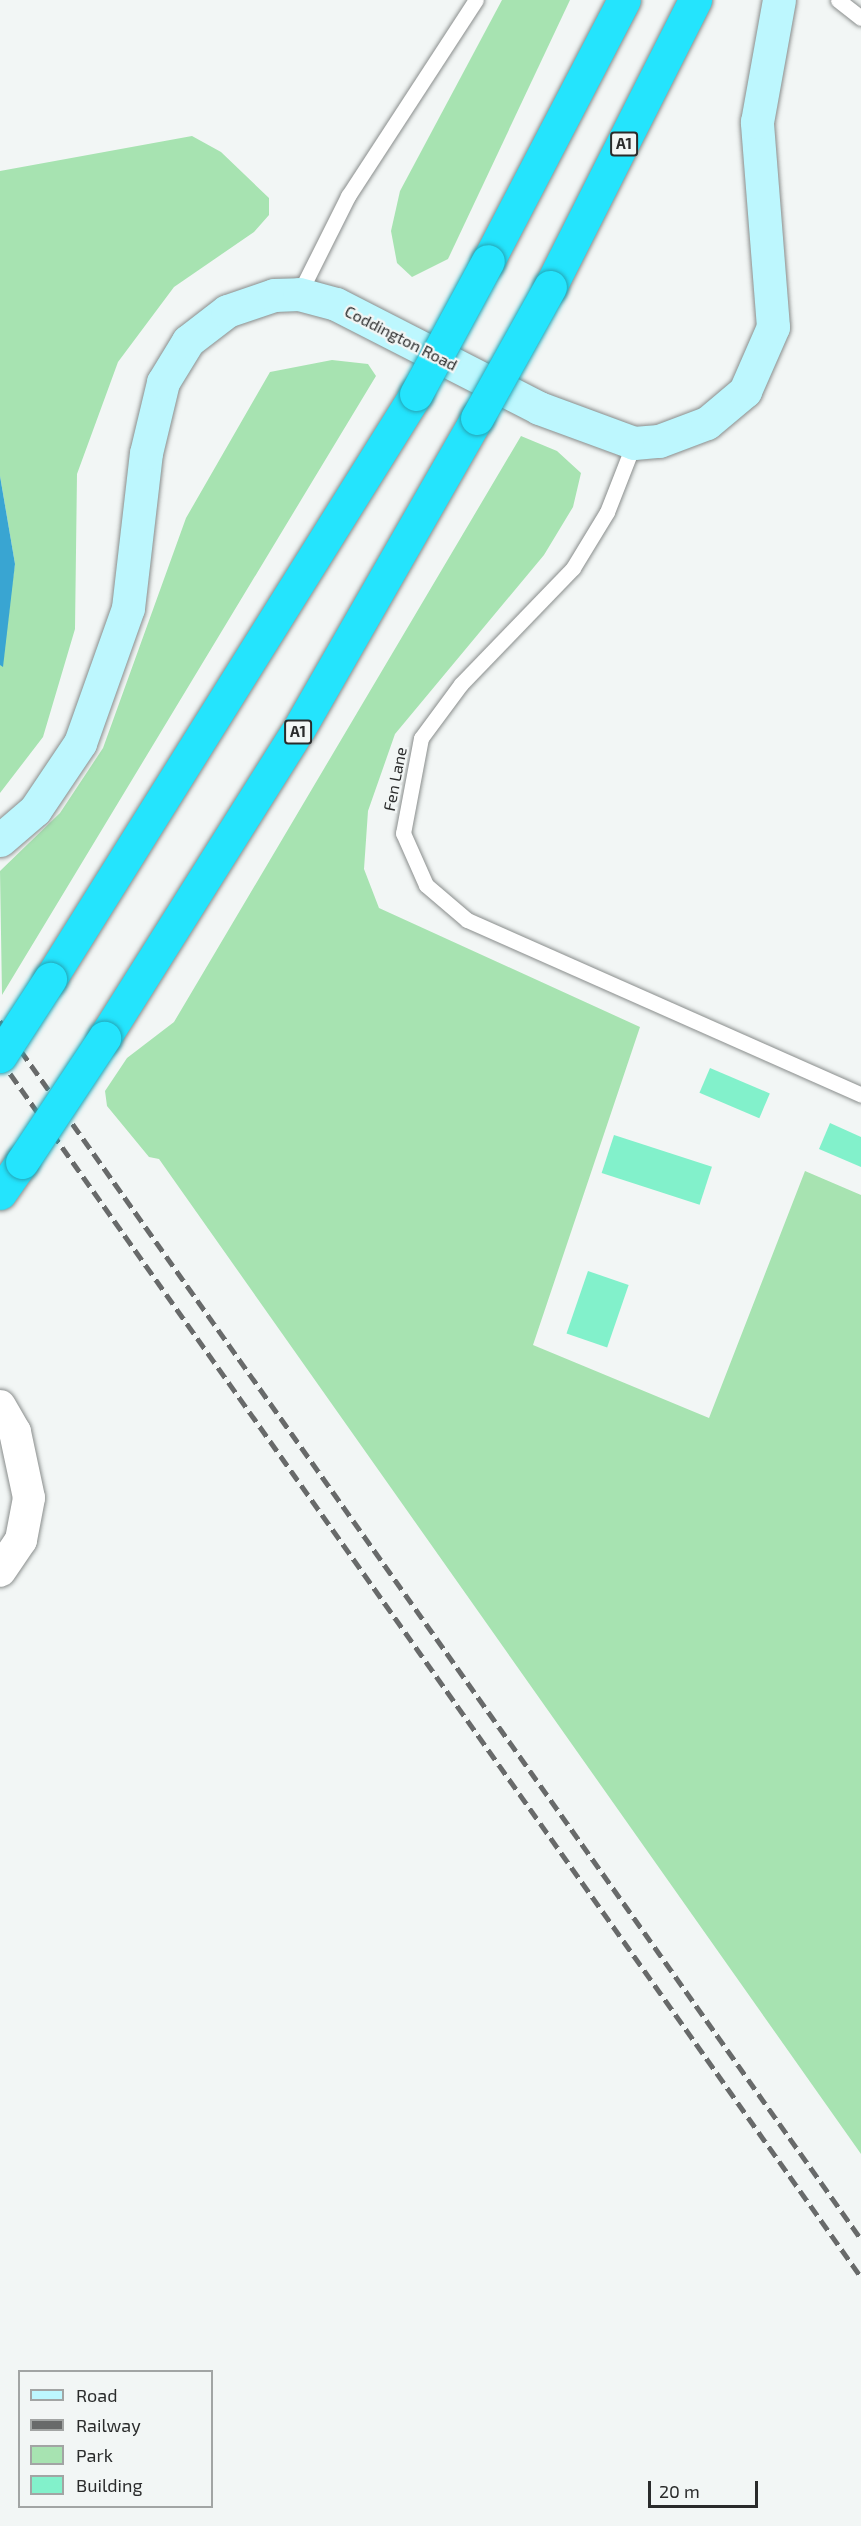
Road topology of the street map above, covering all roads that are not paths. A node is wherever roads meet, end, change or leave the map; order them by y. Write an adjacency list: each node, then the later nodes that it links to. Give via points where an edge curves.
1 (476, 0): 7 (lane, via 348,196)
2 (624, 0): 10 (highway, bridge, via 416,394)
3 (695, 0): 12 (highway, A1, bridge, via 550,287 297,732 104,1038)
4 (779, 0): 8 (street, via 757,122 761,214 775,304 767,350 745,391 721,414 684,434)
5 (838, 0): 6 (lane)
6 (861, 18)
7 (299, 294): 8 (street, Coddington Road, via 336,304 538,408); 9 (street, Coddington Road, via 258,299 227,311 189,341 174,360 155,405 128,608 107,675 80,743 35,810)
8 (634, 443): 11 (lane, Fen Lane, via 607,512 573,568 461,684 421,738 403,833 426,885 467,920)
9 (0, 840)
10 (0, 1056)
11 (861, 1095)
12 (0, 1193)
13 (0, 1406): 14 (street, via 15,1432 29,1498 21,1540)
14 (0, 1571)

